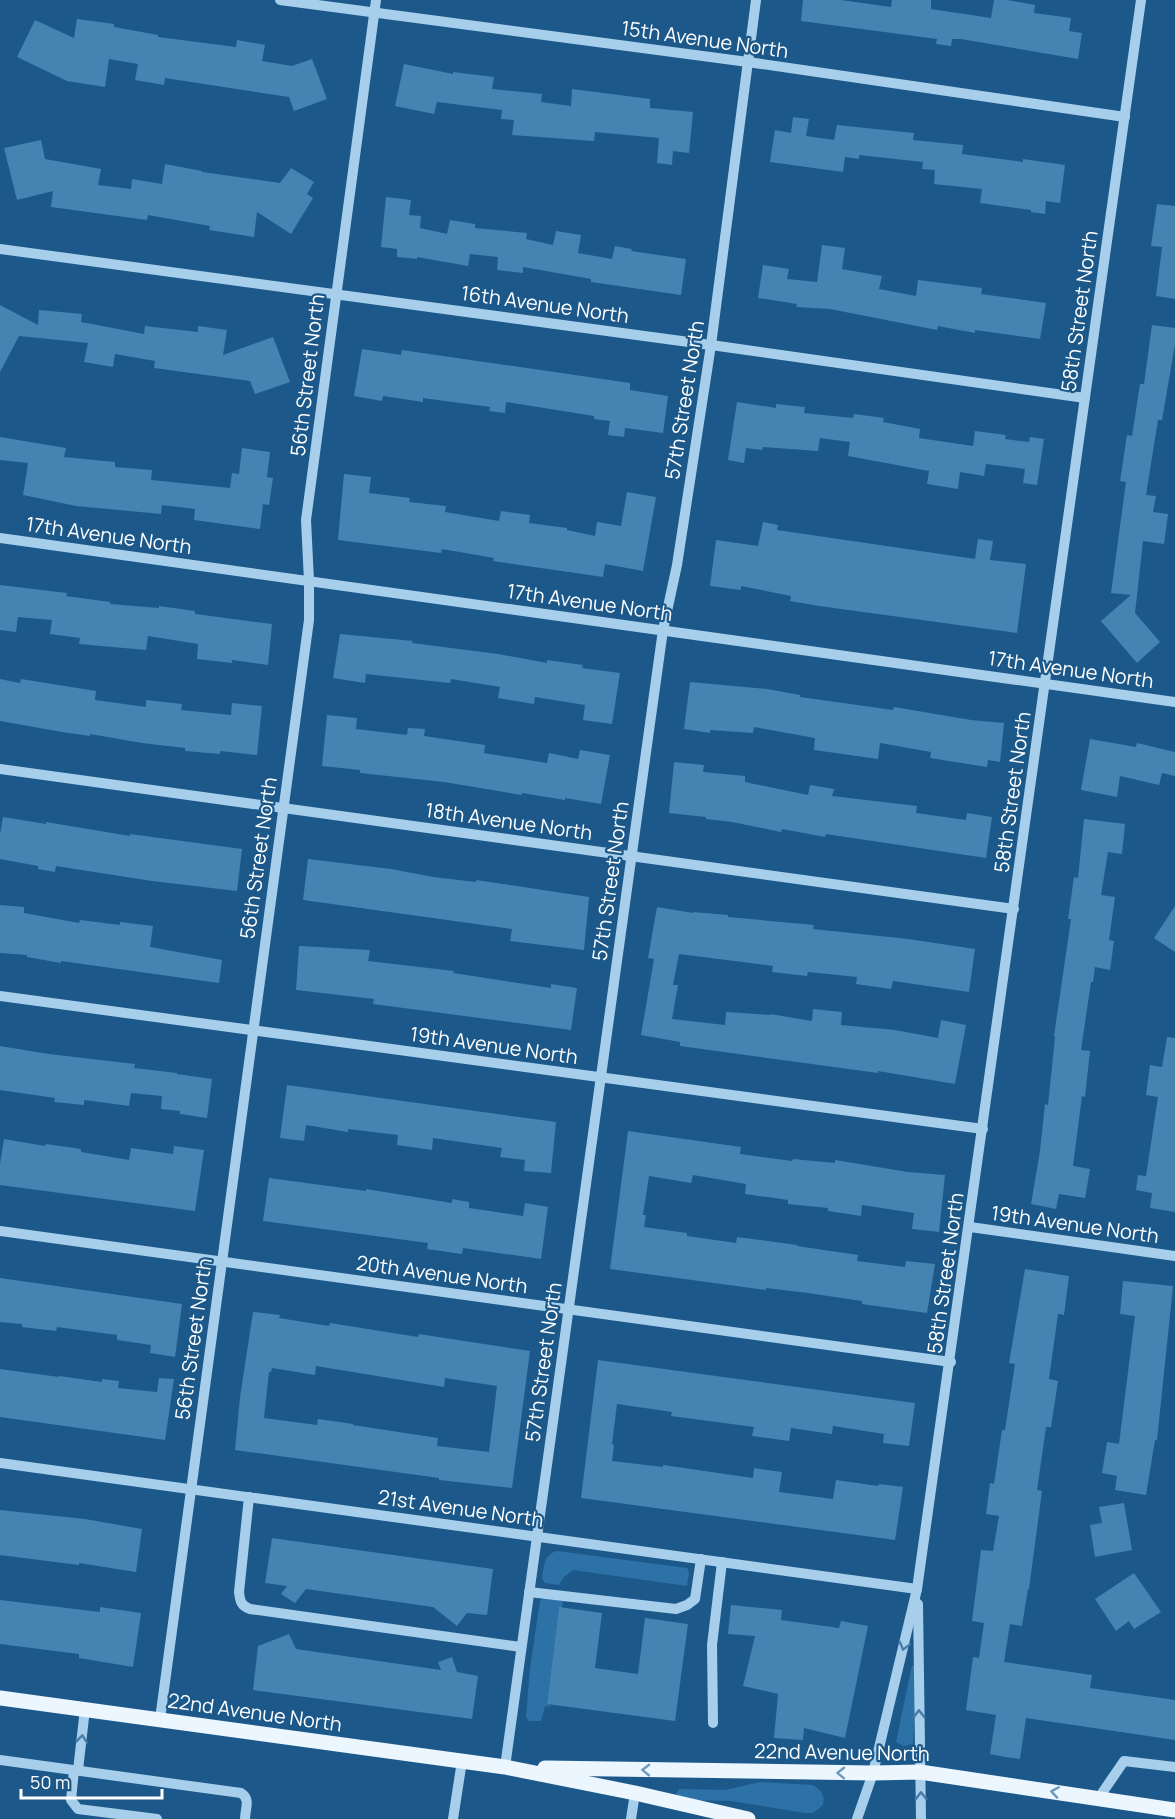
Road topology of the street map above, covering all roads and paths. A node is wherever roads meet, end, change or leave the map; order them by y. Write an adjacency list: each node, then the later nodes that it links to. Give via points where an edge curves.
1 (280, 0): 5 (street, 15th Avenue North)
2 (376, 0): 5 (street, 56th Street North)
3 (756, 0): 6 (street, 57th Street North)
4 (1141, 0): 7 (street, 58th Street North)
5 (374, 12): 6 (street, 15th Avenue North); 9 (street, 56th Street North)
6 (748, 62): 7 (street, 15th Avenue North); 10 (street, 57th Street North)
7 (1125, 117): 11 (street, 58th Street North)
8 (0, 249): 9 (street, 16th Avenue North)
9 (336, 293): 10 (street, 16th Avenue North); 13 (street, 56th Street North, via 306,520)
10 (711, 345): 11 (street, 16th Avenue North); 14 (street, 57th Street North, via 677,565)
11 (1085, 398): 15 (street, 58th Street North)
12 (0, 538): 13 (street, 17th Avenue North)
13 (309, 581): 14 (street, 17th Avenue North); 18 (street, 56th Street North, via 309,620)
14 (663, 630): 15 (street, 17th Avenue North); 19 (street, 57th Street North)
15 (1046, 683): 16 (street, 17th Avenue North); 20 (street, 58th Street North)
16 (1175, 702)
17 (0, 769): 18 (street, 18th Avenue North)
18 (282, 808): 19 (street, 18th Avenue North); 22 (street, 56th Street North)
19 (632, 856): 20 (street, 18th Avenue North); 23 (street, 57th Street North)
20 (1014, 909): 24 (street, 58th Street North)
21 (0, 996): 22 (street, 19th Avenue North)
22 (252, 1030): 23 (street, 19th Avenue North); 28 (street, 56th Street North)
23 (601, 1077): 24 (street, 19th Avenue North); 29 (street, 57th Street North)
24 (983, 1129): 25 (street, 58th Street North)
25 (970, 1227): 27 (street, 19th Avenue North); 30 (street, 58th Street North)
26 (0, 1231): 28 (street, 20th Avenue North)
27 (1175, 1256)
28 (221, 1262): 29 (street, 20th Avenue North); 32 (street, 56th Street North)
29 (568, 1310): 30 (street, 20th Avenue North); 34 (street, 57th Street North)
30 (951, 1362): 37 (street, 58th Street North)
31 (0, 1463): 32 (street, 21st Avenue North)
32 (190, 1489): 33 (street, 21st Avenue North); 42 (street, 56th Street North)
33 (249, 1497): 34 (street, 21st Avenue North); 39 (street, via 239,1592 244,1607)
34 (537, 1537): 35 (street, 21st Avenue North); 38 (street, 57th Street North)
35 (701, 1559): 36 (street, 21st Avenue North); 38 (street, via 695,1599 676,1609)
36 (722, 1562): 37 (street, 21st Avenue North); 43 (street, via 712,1645)
37 (917, 1589): 49 (street, 58th Street North, one-way to 37); 50 (street, 58th Street North, one-way to 50)
38 (529, 1592): 39 (street, 57th Street North)
39 (521, 1647): 46 (street, 57th Street North)
40 (0, 1698): 41 (main road, 22nd Avenue North)
41 (85, 1709): 42 (main road, 22nd Avenue North); 48 (street, one-way to 41)
42 (160, 1719): 45 (main road, 22nd Avenue North)
43 (713, 1723)
44 (0, 1760): 48 (street)
45 (462, 1761): 46 (main road, 22nd Avenue North); 56 (street)
46 (505, 1767): 50 (main road, 22nd Avenue North, one-way to 46); 51 (main road, 22nd Avenue North)
47 (1175, 1767): 52 (street, via 1124,1761)
48 (76, 1770): 54 (street, via 71,1800 78,1809); 55 (street, via 241,1793 247,1800)
49 (920, 1772): 50 (main road, 22nd Avenue North); 52 (main road, 22nd Avenue North, one-way to 49); 60 (street, 58th Street North, one-way to 49)
50 (873, 1773): 59 (street, 58th Street North)
51 (635, 1793): 57 (street); 58 (main road, 22nd Avenue North)
52 (1098, 1799): 53 (main road, 22nd Avenue North)
53 (1175, 1810)
54 (158, 1819)
55 (245, 1819)
56 (453, 1819)
57 (631, 1819)
58 (748, 1819)
59 (857, 1819)
60 (921, 1819)

